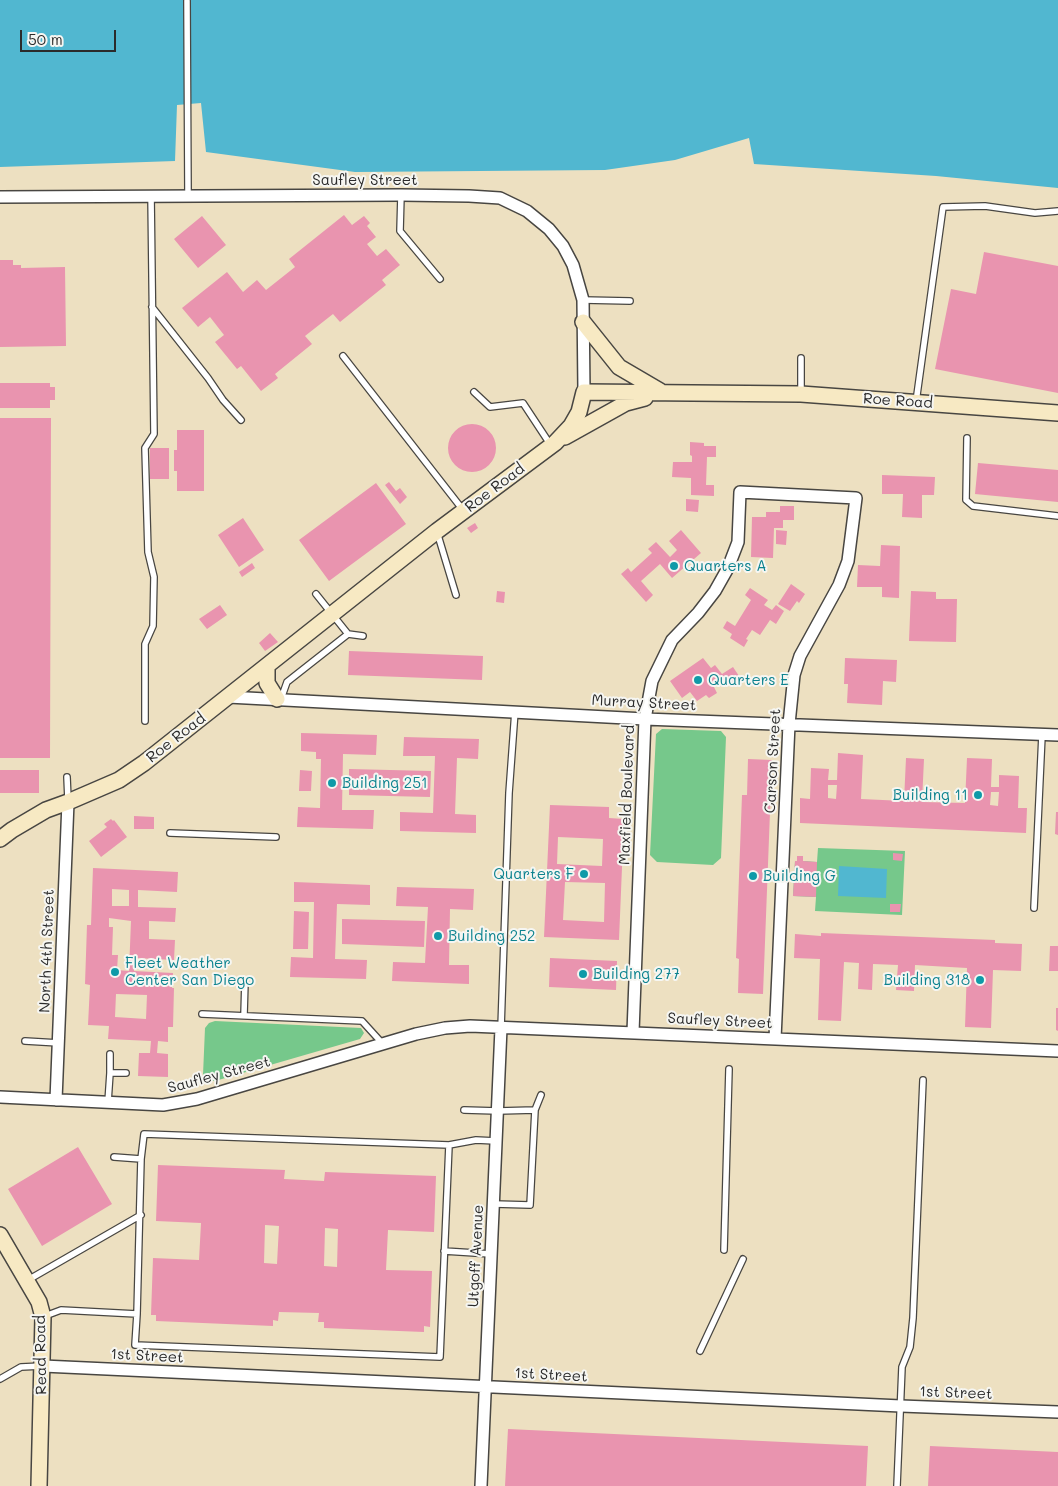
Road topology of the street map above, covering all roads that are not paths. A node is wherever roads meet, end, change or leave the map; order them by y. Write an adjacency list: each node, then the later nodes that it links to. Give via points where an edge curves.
1 (187, 2): 3 (lane)
2 (151, 195): 3 (street, Saufley Street); 5 (street, Saufley Street); 10 (lane)
3 (188, 195): 4 (street, Saufley Street)
4 (401, 195): 7 (lane, via 400,231); 8 (street, Saufley Street, via 500,198 527,211 563,246 574,265)
5 (0, 197)
6 (1058, 211): 18 (lane, via 1035,213 985,206 943,207)
7 (440, 279)
8 (583, 300): 9 (lane); 11 (street, Saufley Street)
9 (630, 301)
10 (152, 307): 20 (lane); 37 (lane, via 154,434 145,448 148,552 154,577 153,626 145,644)
11 (583, 322): 15 (street, Saufley Street); 16 (street, via 619,367)
12 (343, 356): 24 (lane)
13 (802, 358): 17 (lane)
14 (474, 392): 22 (lane, via 490,407 523,402)
15 (584, 392): 16 (street, Roe Road); 22 (street, Roe Road, via 571,426)
16 (663, 392): 17 (street, Roe Road); 22 (street, via 626,403)
17 (801, 394): 18 (street, Roe Road)
18 (916, 402): 19 (street, Roe Road)
19 (1058, 413)
20 (242, 420)
21 (968, 438): 25 (lane, via 966,500 973,506)
22 (553, 444): 24 (street, Roe Road)
23 (856, 498): 36 (street, Maxfield Boulevard, via 740,492 738,542 728,568 715,591 672,640 664,654 652,681); 38 (street, Carson Street, via 848,561 839,585 800,656 794,675)
24 (464, 511): 26 (street, Roe Road)
25 (1058, 516)
26 (437, 531): 28 (lane); 29 (street, Roe Road)
27 (316, 594): 29 (lane)
28 (456, 595)
29 (332, 613): 30 (lane); 32 (street, Roe Road)
30 (348, 634): 31 (lane); 34 (lane, via 287,682)
31 (364, 636)
32 (266, 667): 33 (street, Roe Road); 34 (street, via 267,683)
33 (228, 697): 34 (street, Murray Street); 42 (street, Roe Road, via 119,780)
34 (279, 699): 35 (street, Murray Street)
35 (515, 712): 36 (street, Murray Street); 50 (lane)
36 (645, 719): 38 (street, Murray Street); 51 (street, Maxfield Boulevard)
37 (145, 721)
38 (789, 724): 39 (street, Murray Street); 52 (street, Carson Street)
39 (1042, 735): 40 (street, Murray Street); 46 (lane)
40 (1058, 735)
41 (67, 777): 42 (lane)
42 (68, 802): 45 (street, Roe Road, via 46,810); 54 (street, North 4th Street)
43 (170, 832): 44 (lane)
44 (276, 837)
45 (0, 839)
46 (1034, 908)
47 (245, 980): 49 (lane)
48 (202, 1014): 49 (lane)
49 (244, 1015): 55 (lane, via 362,1021)
50 (501, 1028): 51 (street, Saufley Street); 55 (street, Saufley Street, via 445,1028); 68 (street, Utgoff Avenue)
51 (633, 1032): 52 (street, Saufley Street)
52 (775, 1039): 56 (street, Saufley Street)
53 (25, 1041): 54 (lane)
54 (59, 1043): 64 (street, North 4th Street)
55 (383, 1044): 65 (street, Saufley Street, via 197,1099 163,1105)
56 (1058, 1051)
57 (110, 1054): 59 (lane)
58 (729, 1069): 76 (lane)
59 (110, 1073): 60 (lane); 65 (lane)
60 (126, 1073)
61 (923, 1080): 87 (lane, via 913,1318 910,1347 902,1368)
62 (541, 1095): 67 (lane)
63 (0, 1097): 64 (street, Saufley Street)
64 (56, 1100): 65 (street, Saufley Street)
65 (108, 1102)
66 (464, 1110): 68 (lane)
67 (535, 1110): 68 (lane); 73 (lane, via 530,1205)
68 (498, 1111): 69 (street, Utgoff Avenue)
69 (496, 1141): 70 (lane, via 476,1140); 73 (street, Utgoff Avenue)
70 (449, 1145): 72 (lane, via 144,1134); 77 (lane)
71 (114, 1158): 72 (lane)
72 (141, 1159): 74 (lane)
73 (494, 1204): 78 (street, Utgoff Avenue)
74 (140, 1215): 80 (lane); 81 (lane)
75 (0, 1235): 80 (street, Read Road)
76 (724, 1250)
77 (444, 1251): 78 (lane); 81 (lane, via 440,1357 136,1345)
78 (492, 1254): 86 (street, Utgoff Avenue)
79 (743, 1259): 83 (lane)
80 (28, 1280): 82 (street, Read Road)
81 (137, 1314): 82 (lane, via 61,1310)
82 (43, 1317): 84 (street, Read Road)
83 (700, 1351)
84 (43, 1366): 85 (lane, via 21,1367); 86 (street, 1st Street); 89 (street, Read Road)
85 (0, 1379)
86 (485, 1388): 87 (street, 1st Street); 90 (street, Utgoff Avenue)
87 (901, 1406): 88 (street, 1st Street); 91 (lane)
88 (1058, 1412)
89 (39, 1486)
90 (481, 1486)
91 (897, 1486)

